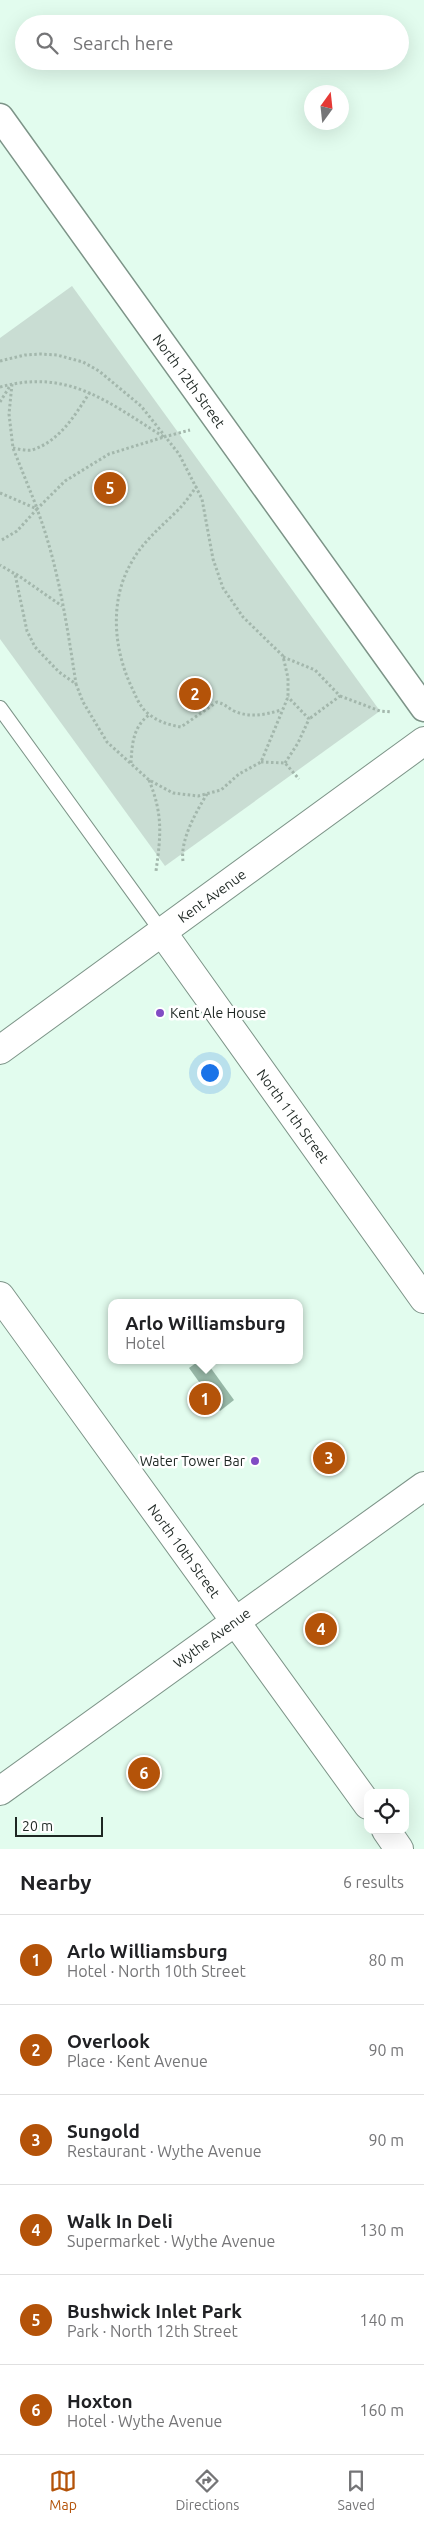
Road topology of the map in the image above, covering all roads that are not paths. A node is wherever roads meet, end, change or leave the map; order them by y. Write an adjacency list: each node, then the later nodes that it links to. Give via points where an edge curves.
1 (0, 117): 3 (street, North 12th Street)
2 (0, 708): 5 (lane)
3 (424, 708)
4 (424, 741): 5 (street, Kent Avenue)
5 (162, 932): 6 (street, Kent Avenue); 8 (street, North 11th Street)
6 (0, 1050)
7 (0, 1296): 10 (street, North 10th Street)
8 (424, 1299)
9 (424, 1486): 10 (street, Wythe Avenue)
10 (236, 1622): 11 (street, Wythe Avenue); 12 (street, North 10th Street)
11 (0, 1791)
12 (364, 1799)
13 (389, 1834): 14 (street)
14 (399, 1849)

